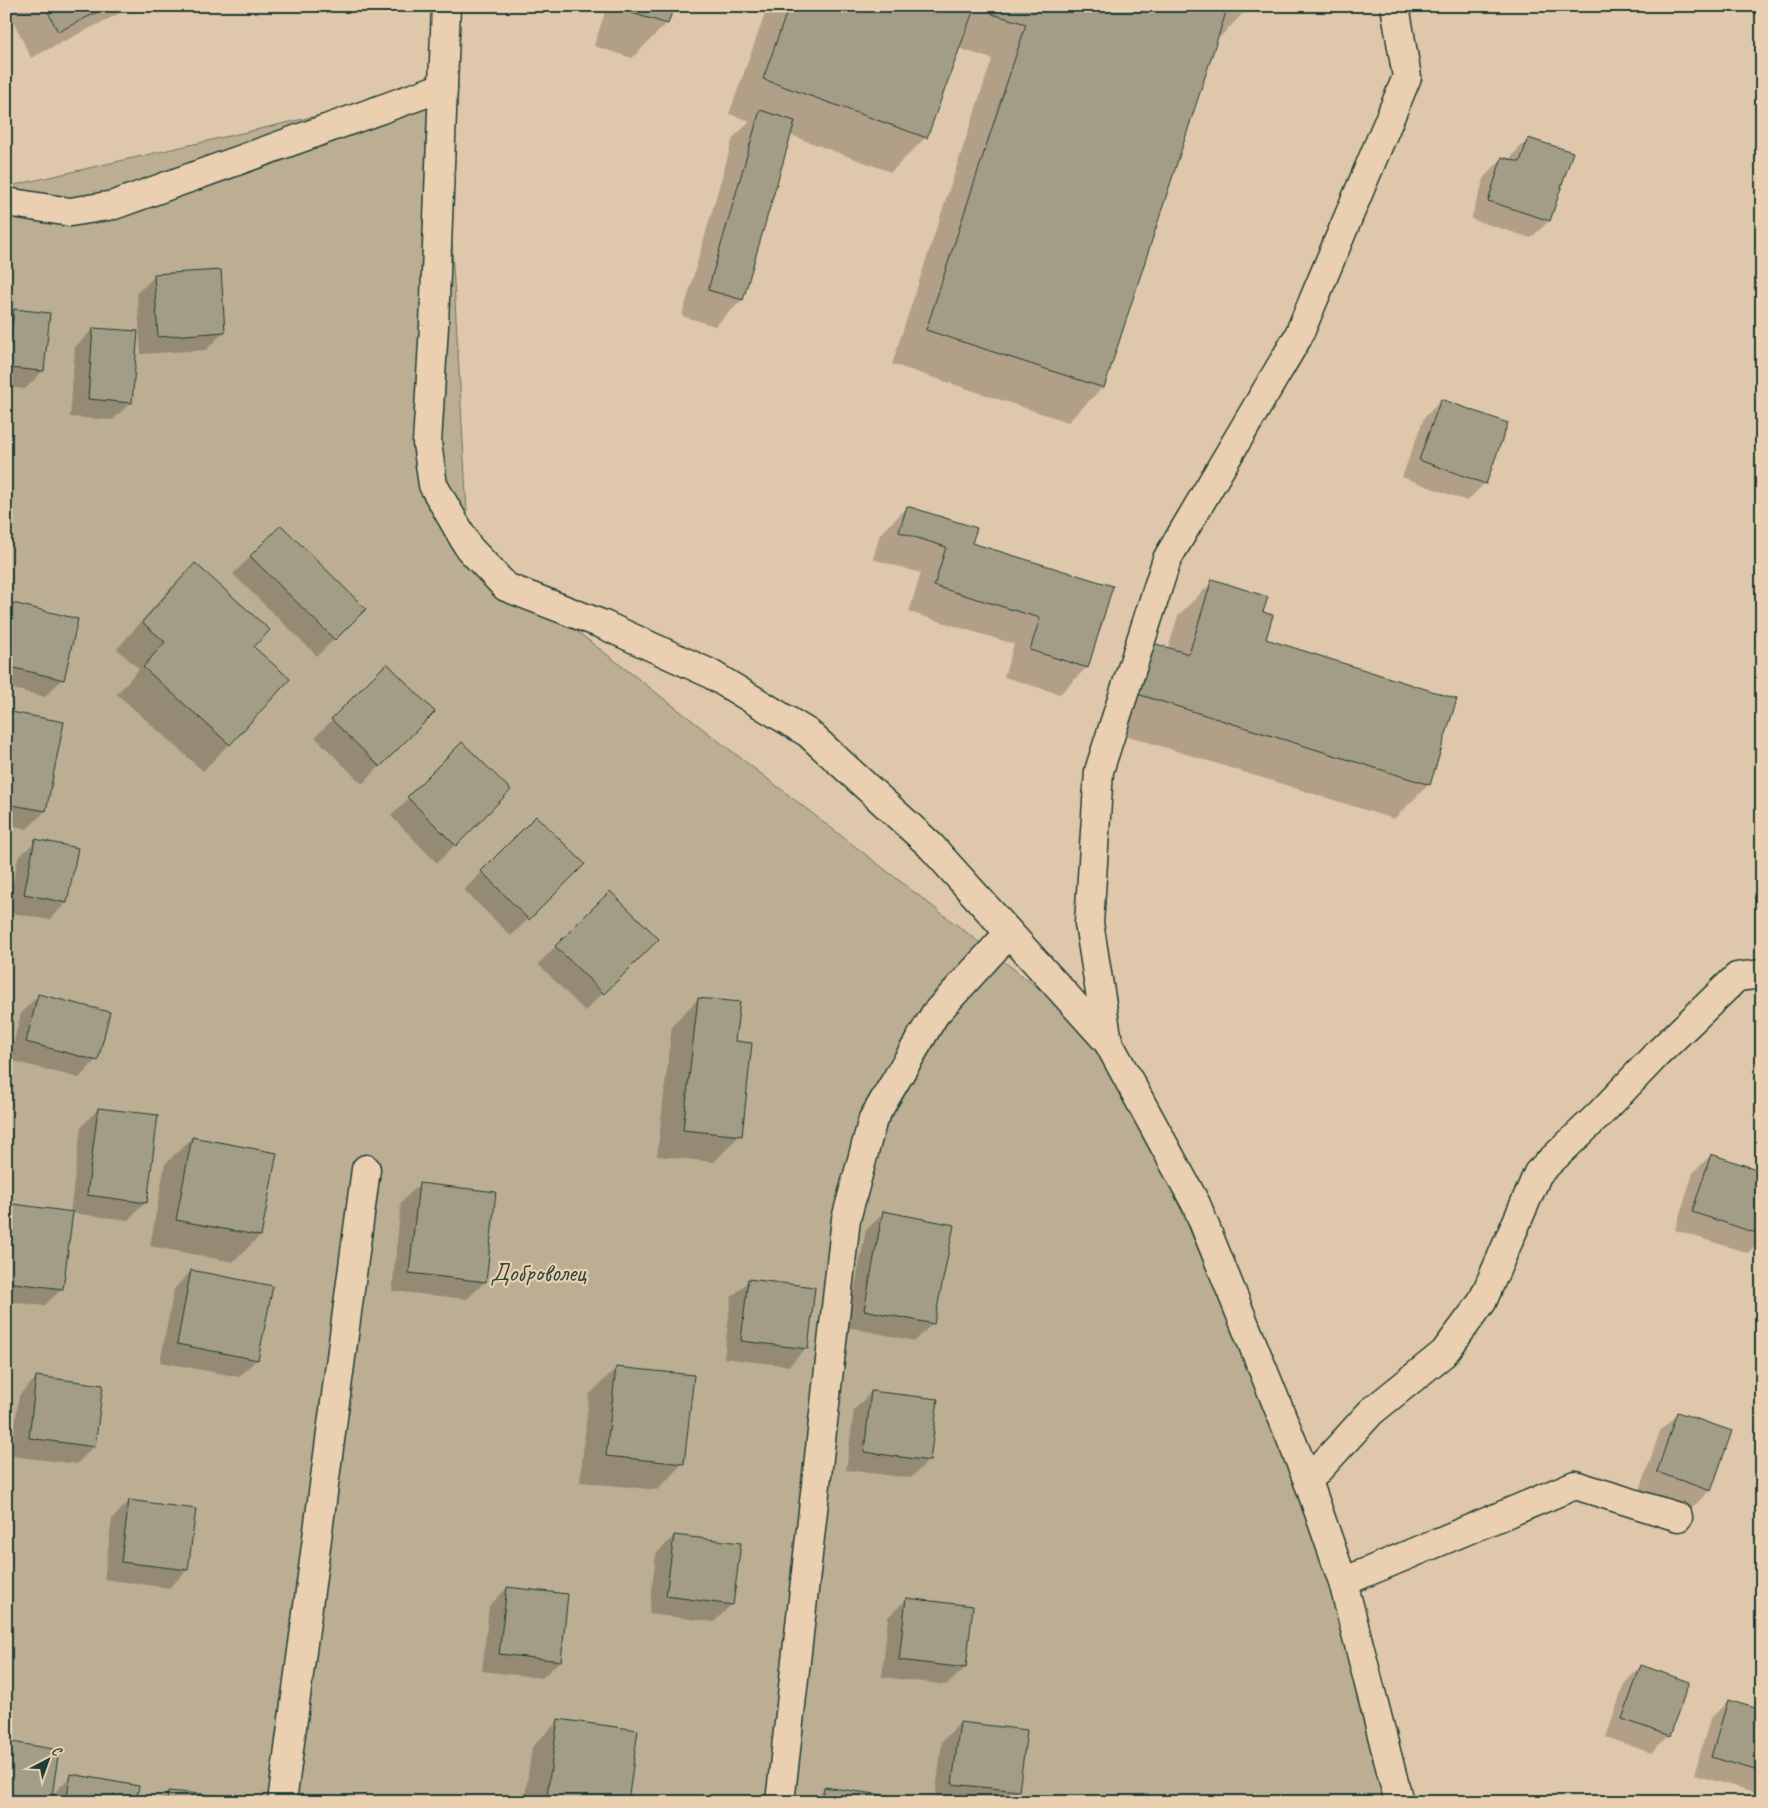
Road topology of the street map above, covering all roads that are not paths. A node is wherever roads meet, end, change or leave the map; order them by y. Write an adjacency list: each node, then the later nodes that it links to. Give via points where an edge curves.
1 (446, 6): 3 (street)
2 (1395, 6): 7 (street, via 1407,77 1298,338 1167,559 1099,771 1089,923)
3 (443, 87): 4 (street, via 114,205 70,212); 5 (street, via 427,443 432,484 468,548 506,587 604,625 709,674 808,733 930,846)
4 (6, 202)
5 (1009, 933): 7 (street); 13 (street, via 935,1014 874,1119 846,1219)
6 (1762, 974): 9 (street, via 1738,977 1538,1173 1482,1302 1444,1353 1371,1412)
7 (1108, 1042): 9 (street, via 1196,1204)
8 (366, 1169): 12 (street)
9 (1308, 1481): 11 (street)
10 (1678, 1517): 11 (street, via 1575,1485)
11 (1343, 1582): 14 (street)
12 (282, 1802)
13 (780, 1802)
14 (1399, 1802)

